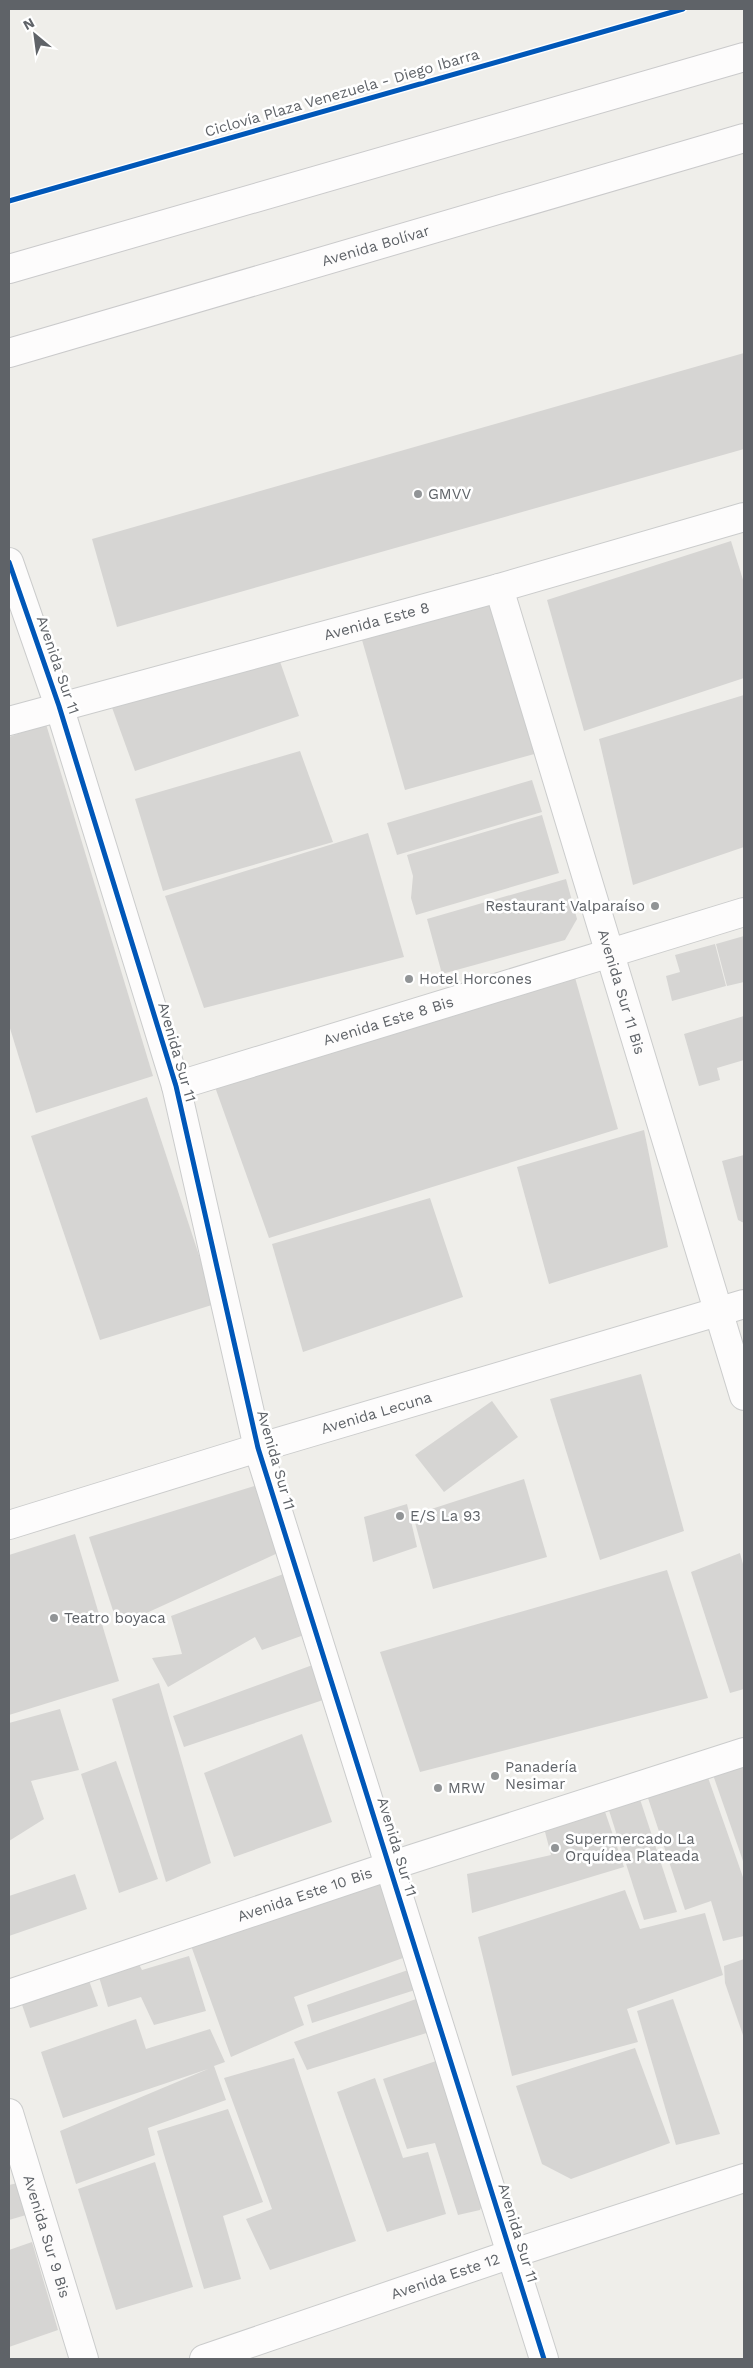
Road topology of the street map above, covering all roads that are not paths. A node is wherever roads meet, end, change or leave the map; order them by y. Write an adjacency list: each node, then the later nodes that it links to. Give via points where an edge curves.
1 (744, 57): 3 (street)
2 (744, 138): 4 (street, Avenida Bolívar)
3 (9, 269)
4 (9, 354)
5 (744, 517): 7 (street, Avenida Este 8)
6 (9, 562): 8 (street, Avenida Sur 11)
7 (499, 588): 8 (street, Avenida Este 8); 11 (street, Avenida Sur 11 Bis)
8 (59, 706): 9 (street, Avenida Este 8); 12 (street, Avenida Sur 11)
9 (9, 721)
10 (744, 912): 11 (street, Avenida Este 8 Bis)
11 (609, 952): 12 (street, Avenida Este 8 Bis); 14 (street, Avenida Sur 11 Bis)
12 (176, 1086): 16 (street, Avenida Sur 11)
13 (744, 1304): 14 (street, Avenida Lecuna)
14 (718, 1311): 15 (street, Avenida Sur 11 Bis); 16 (street, Avenida Lecuna)
15 (744, 1396)
16 (258, 1448): 17 (street, Avenida Lecuna); 19 (street, Avenida Sur 11)
17 (9, 1525)
18 (744, 1752): 19 (street, Avenida Este 10 Bis)
19 (390, 1866): 20 (street, Avenida Este 10 Bis); 23 (street, Avenida Sur 11)
20 (9, 1994)
21 (9, 2113): 24 (street, Avenida Sur 9 Bis)
22 (744, 2178): 23 (street, Avenida Este 12)
23 (511, 2254): 25 (street, Avenida Este 12); 26 (street, Avenida Sur 11)
24 (84, 2359)
25 (204, 2359)
26 (544, 2359)

